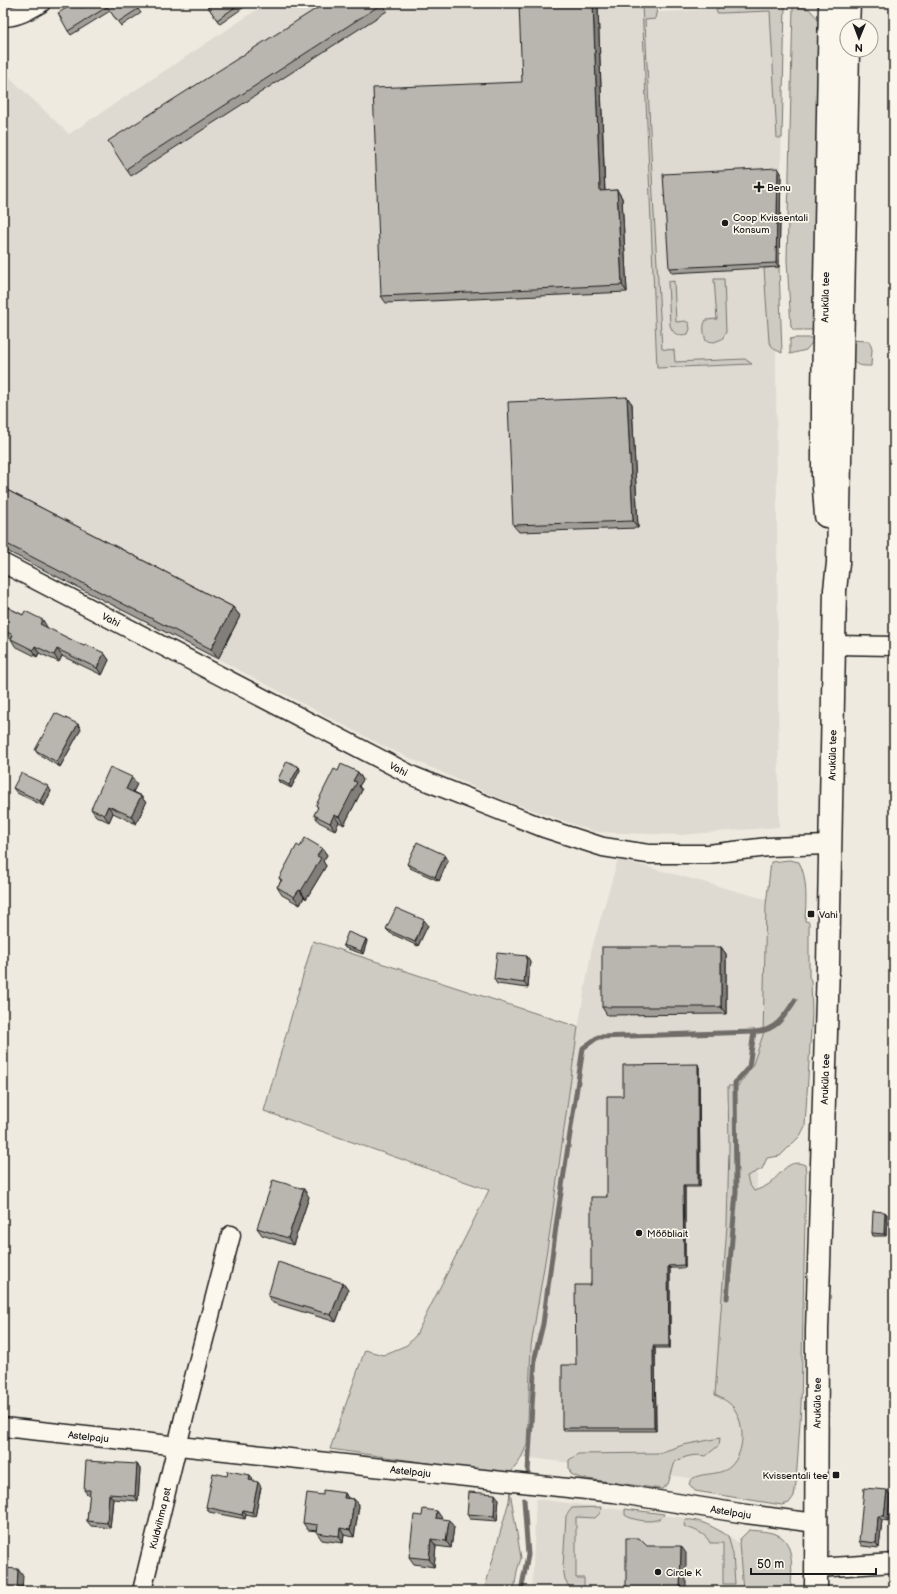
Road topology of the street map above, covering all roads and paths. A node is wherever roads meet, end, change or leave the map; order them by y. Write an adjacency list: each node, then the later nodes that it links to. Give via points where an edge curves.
1 (41, 3): 4 (street, via 30,10)
2 (830, 3): 8 (highway, Aruküla tee, via 823,468 829,554)
3 (848, 3): 5 (highway)
4 (3, 18)
5 (848, 18)
6 (848, 58): 8 (highway, Aruküla tee, via 838,555)
7 (3, 563): 11 (street, Vahi, via 413,776 544,828 603,847 648,854 708,854 768,847)
8 (835, 590): 9 (highway, Aruküla tee)
9 (835, 645): 10 (street); 11 (highway, Aruküla tee)
10 (894, 646)
11 (829, 845): 15 (highway, Aruküla tee, via 817,1330)
12 (231, 1235): 14 (street, Kuldvihma pst)
13 (3, 1427): 14 (street, Astelpaju)
14 (178, 1445): 15 (street, Astelpaju, via 614,1493); 18 (street, Kuldvihma pst)
15 (816, 1523): 17 (highway, Aruküla tee)
16 (894, 1563): 17 (street)
17 (816, 1568): 19 (highway, Aruküla tee)
18 (142, 1591)
19 (816, 1591)

